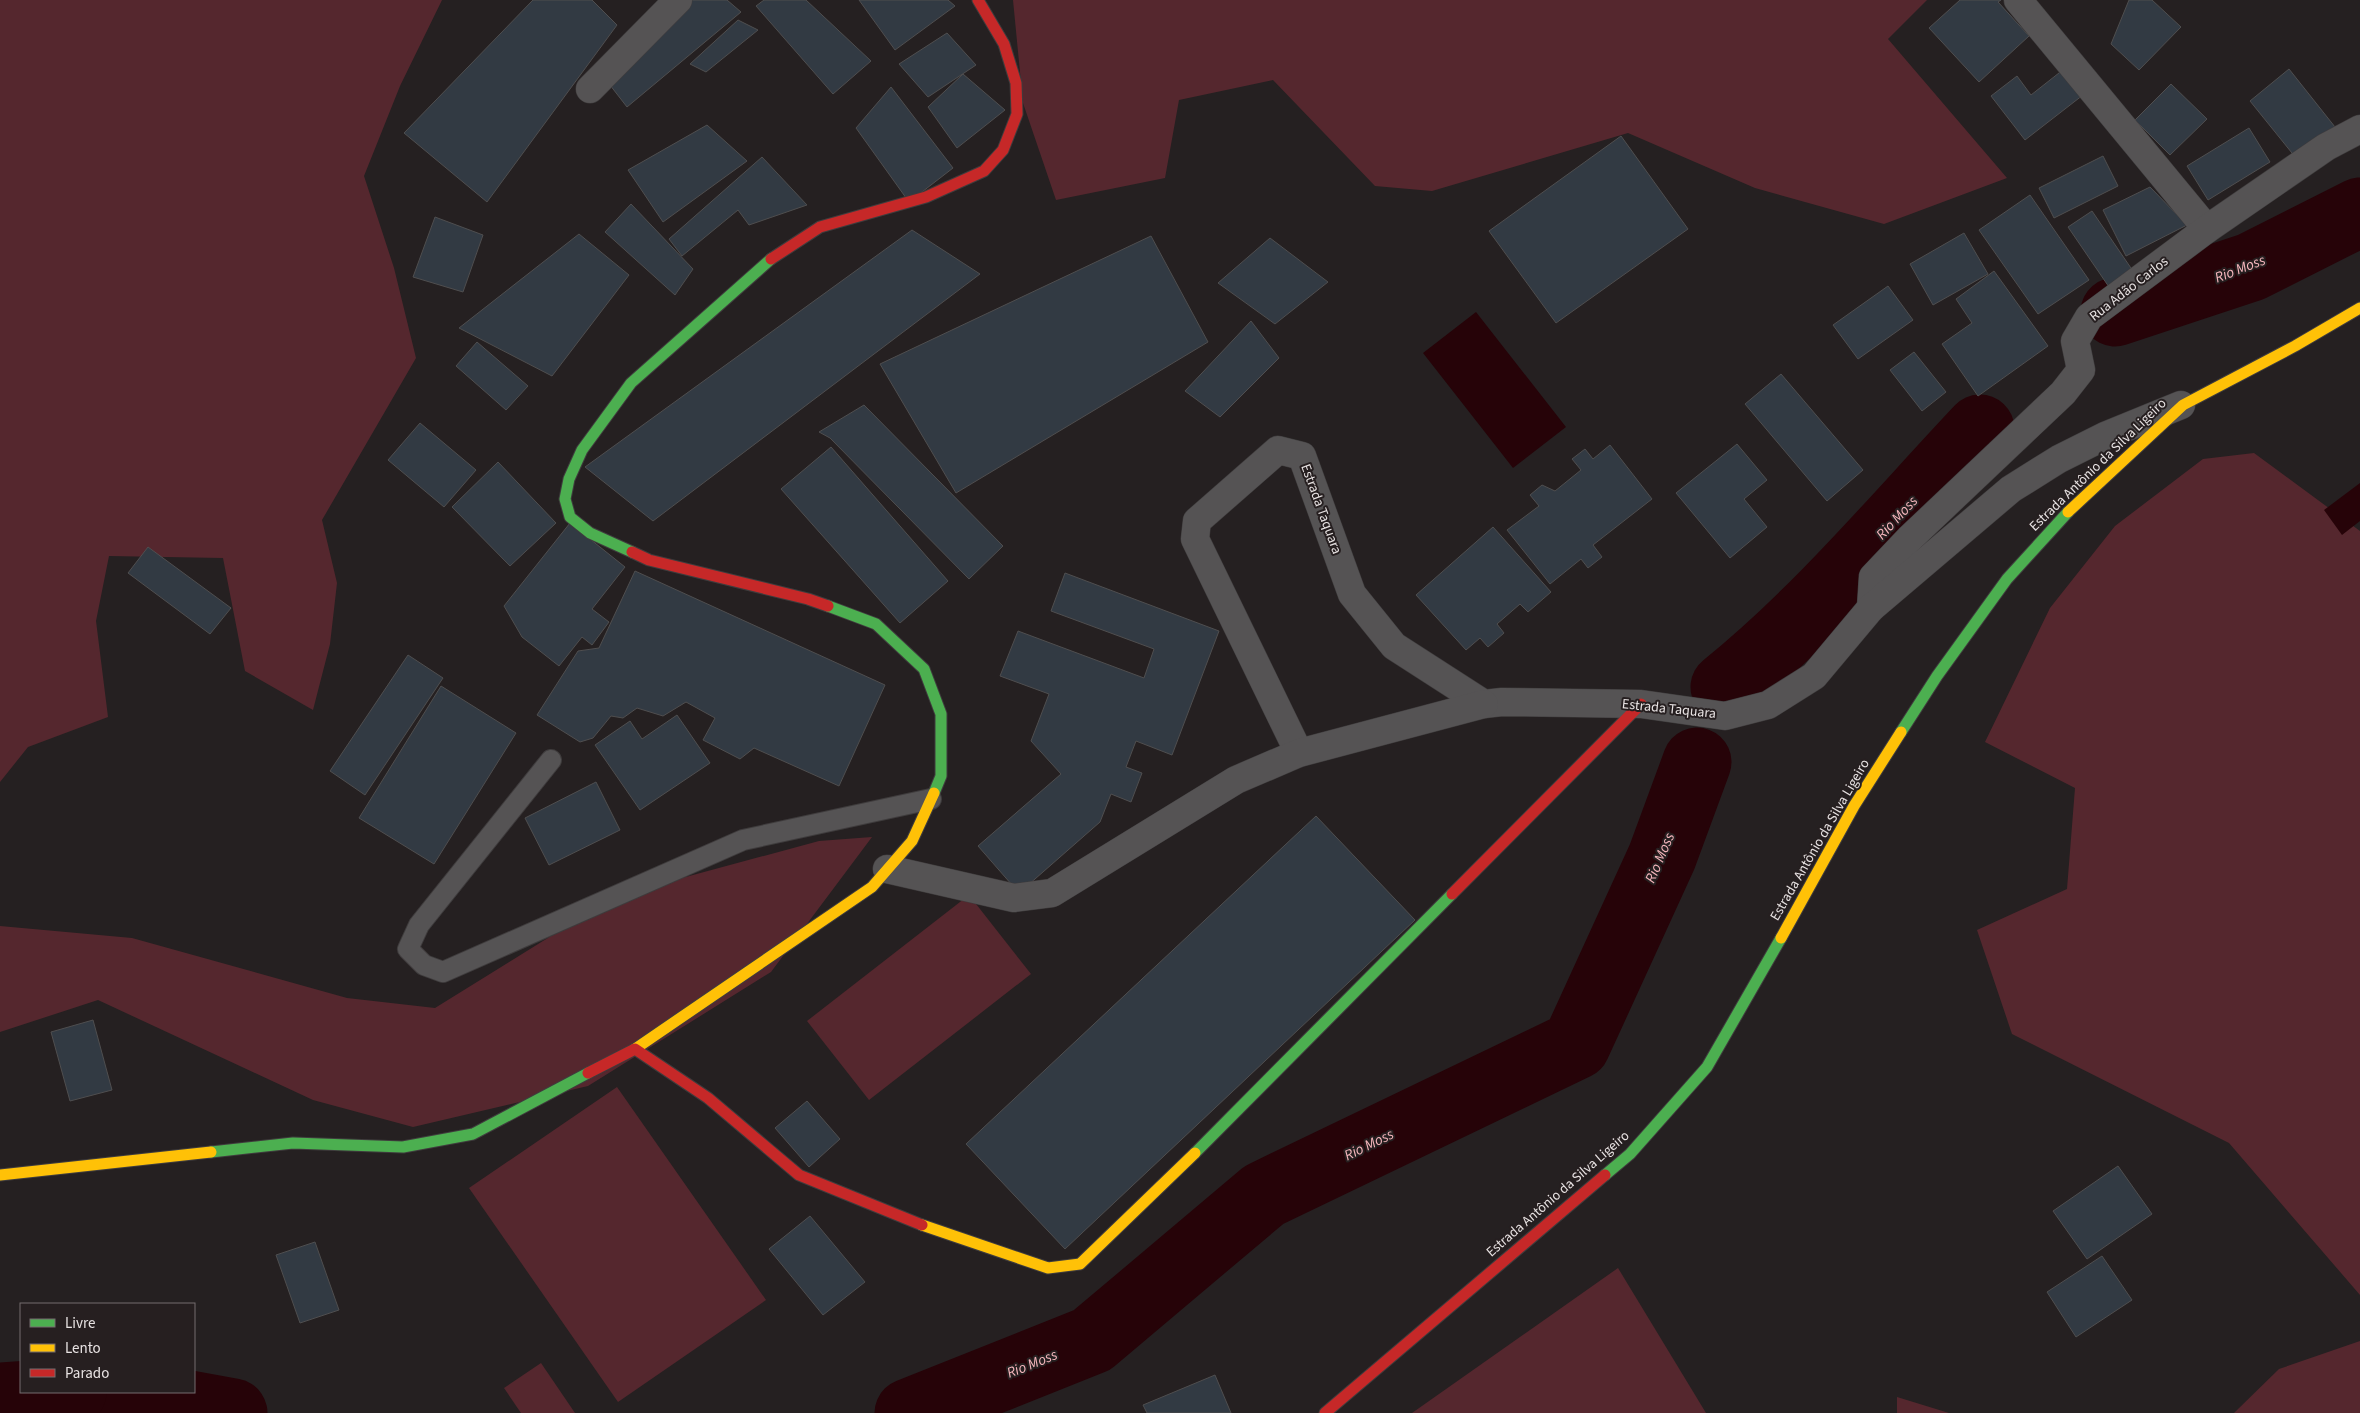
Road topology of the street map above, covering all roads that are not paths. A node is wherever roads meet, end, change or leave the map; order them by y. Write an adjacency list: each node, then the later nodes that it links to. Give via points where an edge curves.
1 (678, 0): 4 (street)
2 (978, 0): 14 (street, via 1004,44 1016,83 1017,114 1003,150 984,171 926,197 820,227 773,257 630,383 582,450 569,479 565,499 570,517 590,532 649,560 808,599 876,624 924,669 941,714 941,776)
3 (2018, 0): 6 (street)
4 (590, 89)
5 (2360, 129): 6 (street, Rua Adão Carlos, via 2326,147)
6 (2207, 229): 9 (street, Rua Adão Carlos, via 2089,317 2075,341 2081,370 2064,393 1872,577)
7 (2360, 308): 8 (street, Estrada Antônio da Silva Ligeiro)
8 (2183, 405): 9 (street, Estrada Taquara, via 2105,436 2010,489); 18 (street, Estrada Antônio da Silva Ligeiro, via 2072,507 2006,579 1937,676 1854,806 1707,1067 1630,1154)
9 (1870, 608): 11 (street, Estrada Taquara, via 1814,676 1768,705 1725,716)
10 (1484, 704): 11 (street, Estrada Taquara); 12 (street); 12 (street, Estrada Taquara, via 1394,646 1352,594 1302,456 1278,450 1197,522 1195,539)
11 (1641, 704): 16 (street, via 1212,1136 1080,1264 1048,1268 918,1224 799,1175 708,1098)
12 (1299, 753): 15 (street, via 1236,780 1052,893 1014,898)
13 (551, 760): 14 (lane, via 418,925 408,949 424,965 443,972 743,840)
14 (931, 799): 15 (street, via 912,841)
15 (887, 869): 16 (street, via 872,886)
16 (635, 1049): 17 (street, via 473,1134 403,1147 294,1143)
17 (0, 1175)
18 (1325, 1413)

